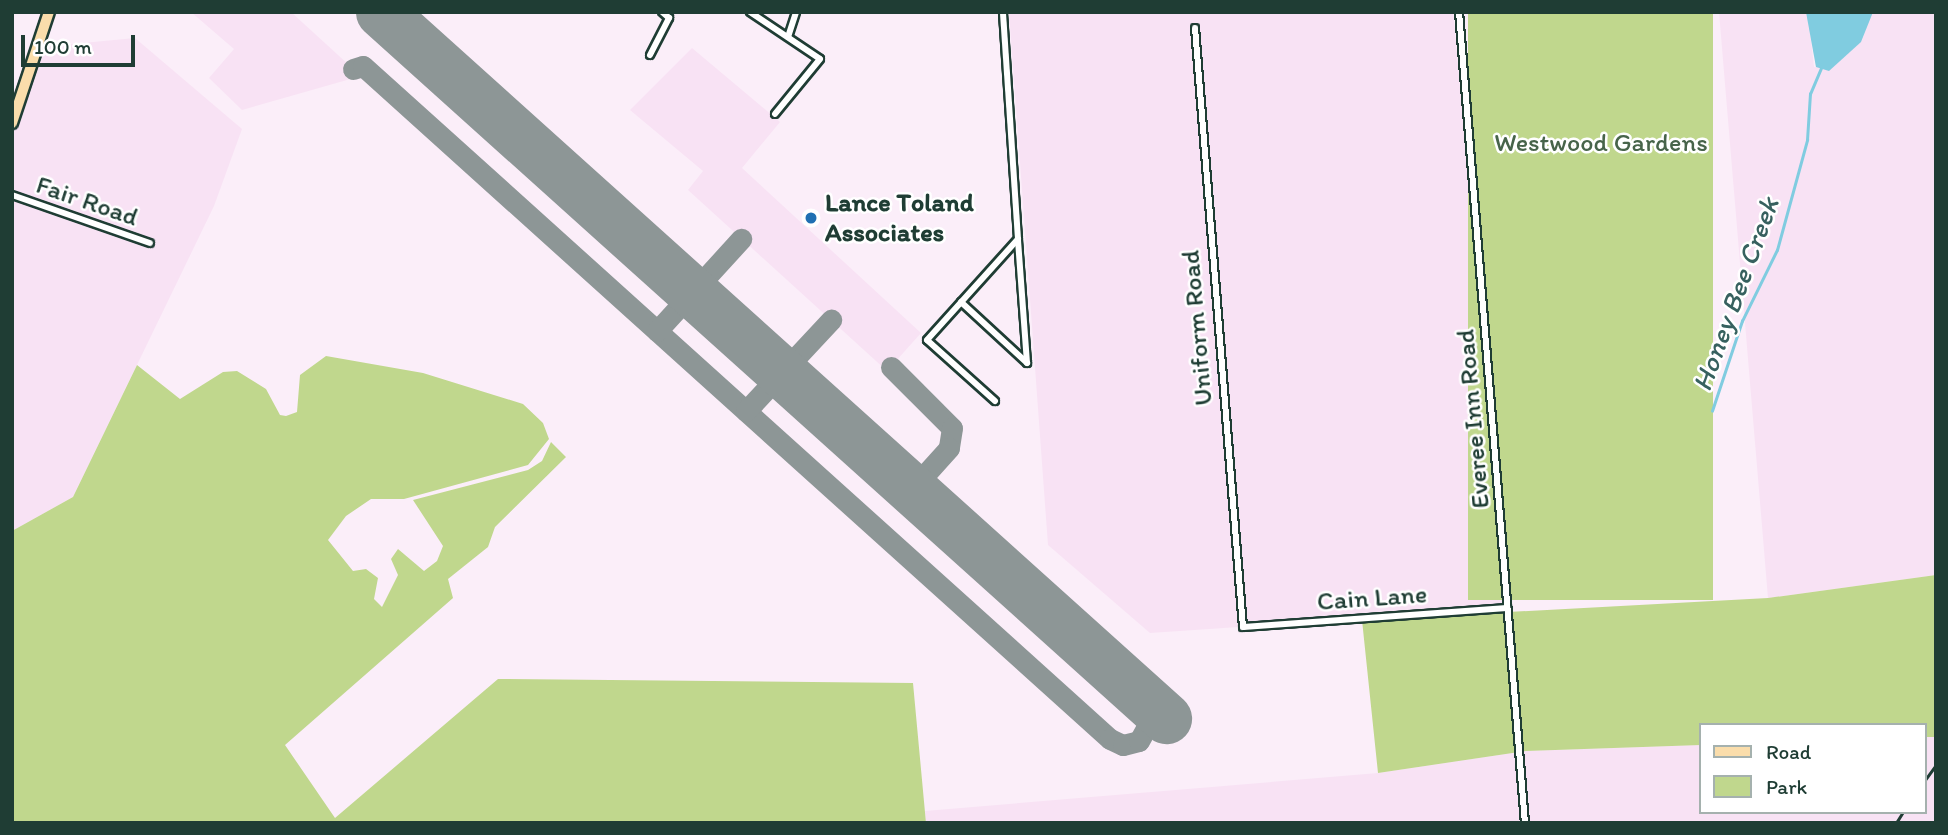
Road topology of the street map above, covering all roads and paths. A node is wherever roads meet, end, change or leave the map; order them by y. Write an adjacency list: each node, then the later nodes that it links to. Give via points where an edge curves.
1 (49, 12): 11 (main road)
2 (662, 12): 9 (street, via 669,18)
3 (750, 12): 8 (street)
4 (796, 12): 8 (street)
5 (1003, 12): 13 (street)
6 (1459, 12): 17 (street, Everee Inn Road)
7 (1195, 28): 18 (street, Uniform Road)
8 (788, 37): 10 (street, via 820,59)
9 (650, 55)
10 (775, 114)
11 (12, 123)
12 (12, 195): 14 (street, Fair Road)
13 (1018, 239): 15 (street); 15 (street, via 1027,363)
14 (150, 243)
15 (961, 302): 16 (street, via 927,340)
16 (995, 401)
17 (1507, 608): 18 (street, Cain Lane); 19 (street, Everee Inn Road)
18 (1242, 624)
19 (1525, 823)

